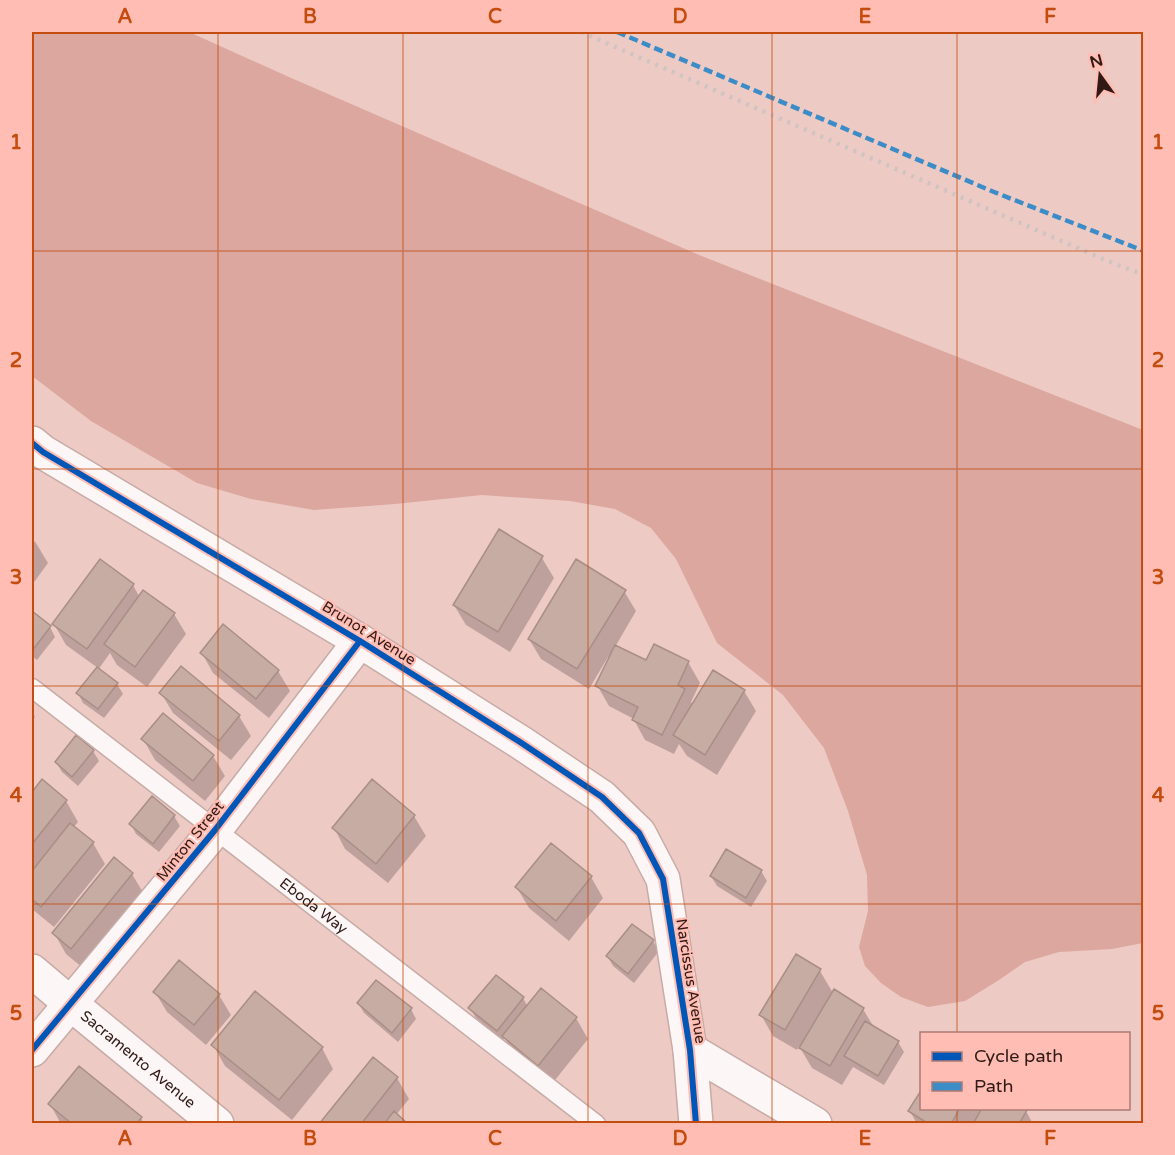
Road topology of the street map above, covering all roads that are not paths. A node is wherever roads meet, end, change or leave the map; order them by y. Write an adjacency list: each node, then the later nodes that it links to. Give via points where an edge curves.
1 (32, 443): 2 (street, Brunot Avenue)
2 (360, 641): 4 (street, Minton Street); 5 (street, Brunot Avenue, via 602,797 639,833)
3 (32, 688): 4 (lane, Eboda Way)
4 (215, 830): 7 (street, Minton Street); 11 (lane, Eboda Way)
5 (663, 879): 9 (street, Narcissus Avenue)
6 (32, 971): 7 (street, Sacramento Avenue)
7 (70, 1005): 8 (street, Minton Street); 10 (street, Sacramento Avenue)
8 (32, 1050)
9 (690, 1050): 12 (street, Narcissus Avenue); 13 (street)
10 (217, 1124)
11 (596, 1124)
12 (696, 1124)
13 (815, 1124)

